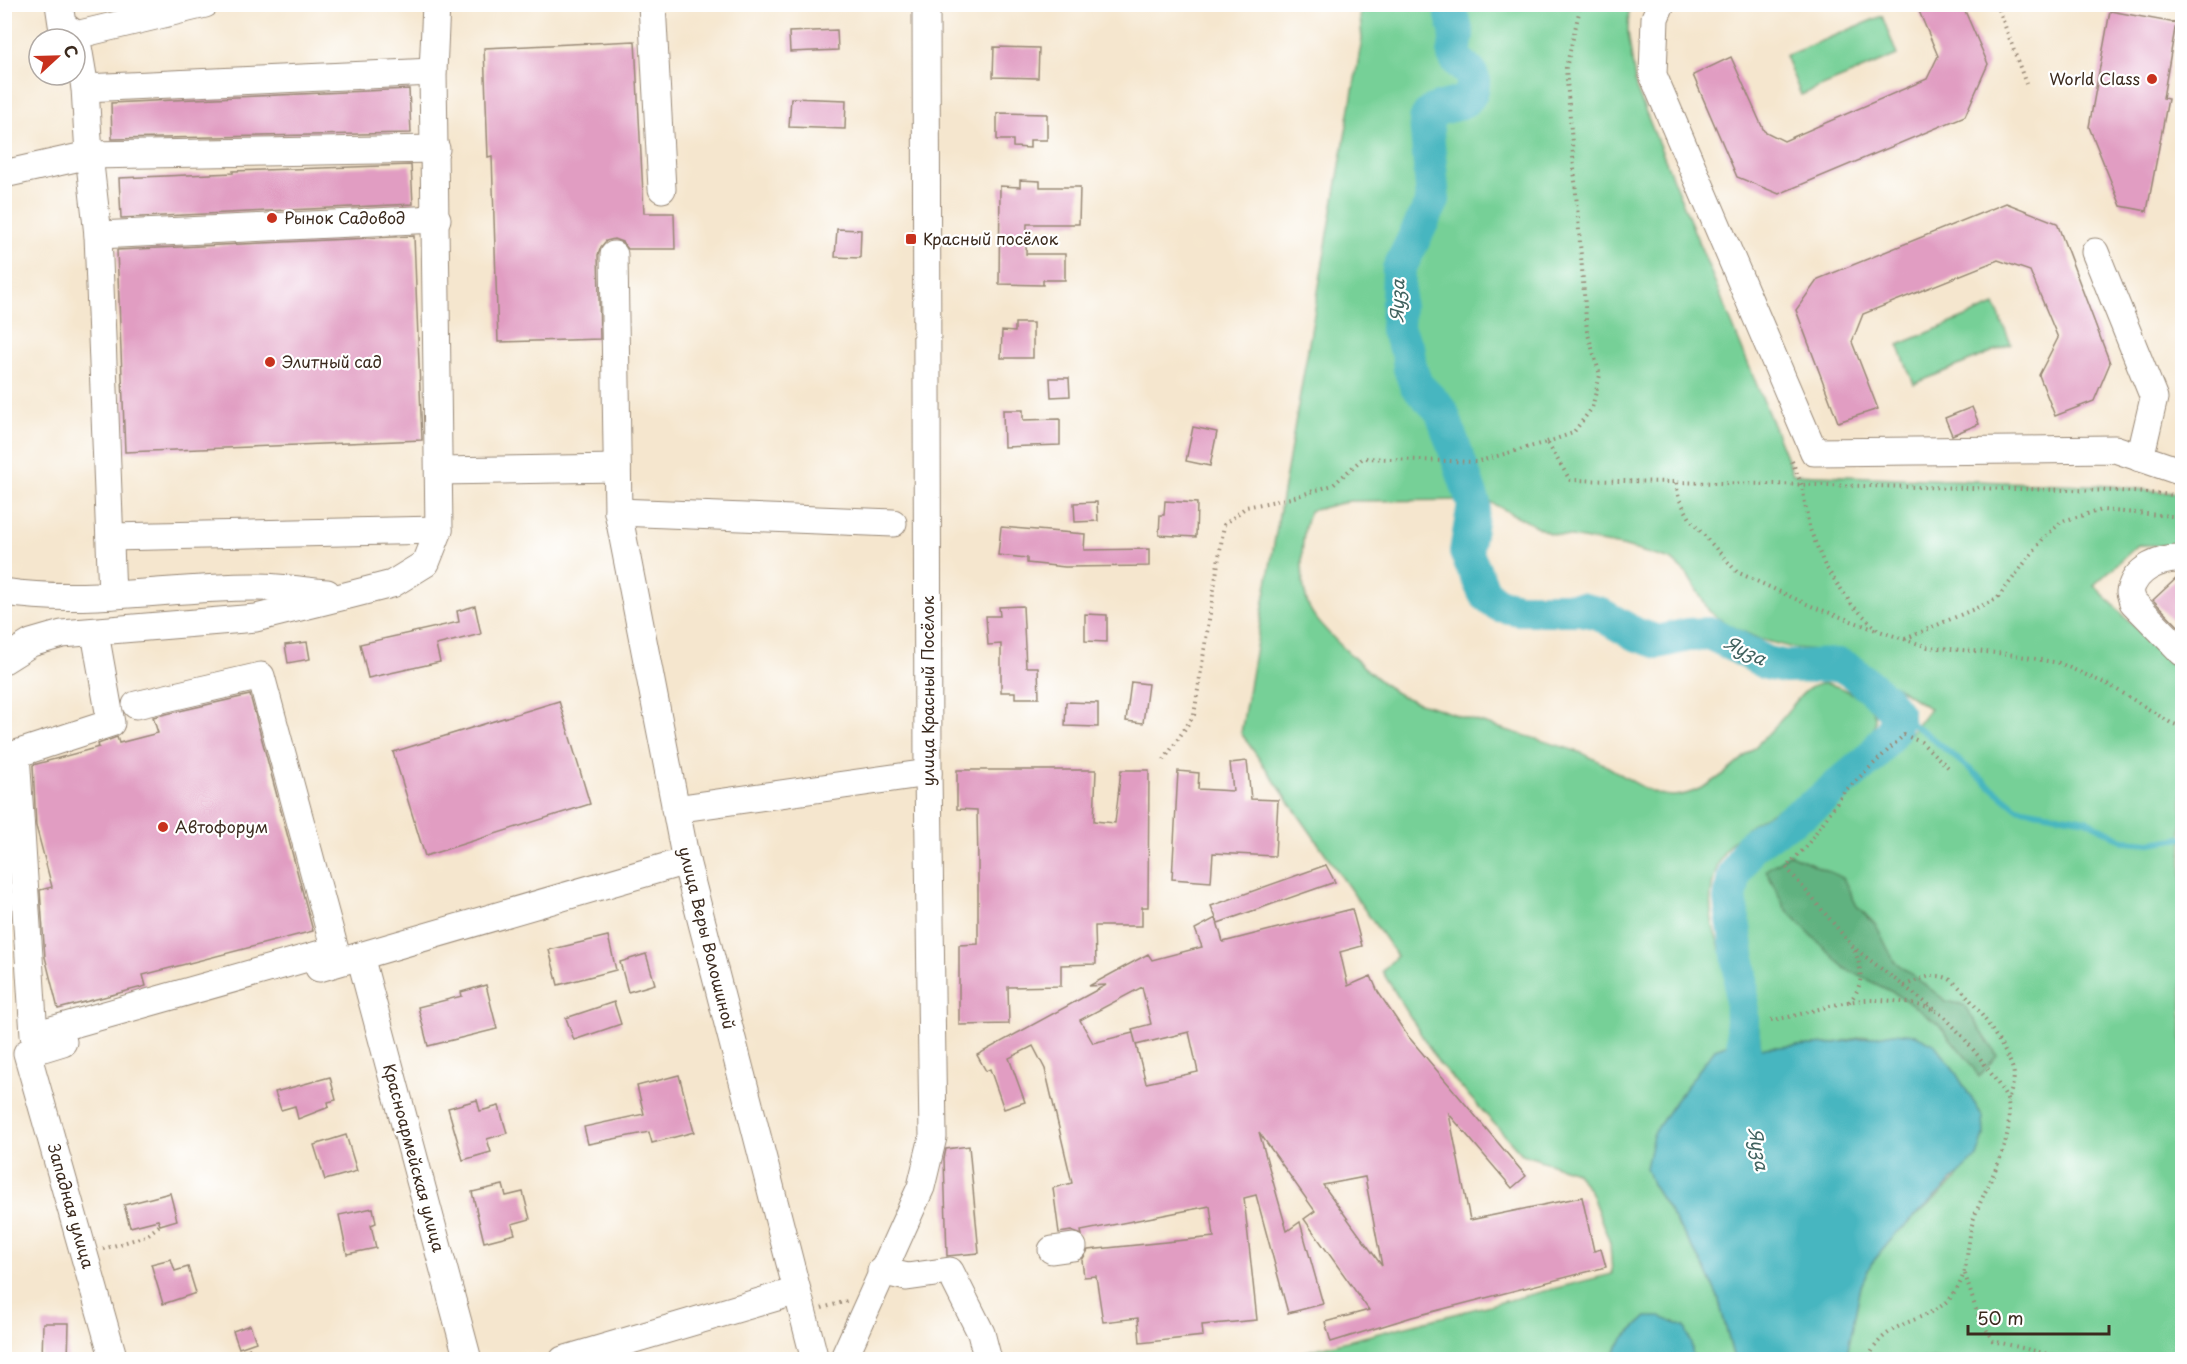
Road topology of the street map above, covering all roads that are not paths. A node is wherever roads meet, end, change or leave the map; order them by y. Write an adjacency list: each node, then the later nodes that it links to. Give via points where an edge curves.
1 (59, 4): 7 (street)
2 (205, 4): 8 (street)
3 (436, 4): 9 (street)
4 (652, 4): 14 (street)
5 (926, 4): 35 (street, улица Красный Посёлок)
6 (1661, 4): 19 (street, via 1655,18 1653,75 1814,452 2115,449)
7 (66, 27)
8 (87, 32)
9 (434, 72): 10 (street); 11 (street)
10 (86, 88): 12 (street)
11 (435, 150): 12 (street); 15 (street)
12 (89, 155): 13 (street); 16 (street)
13 (4, 174)
14 (662, 189)
15 (437, 219): 16 (street); 21 (street)
16 (98, 235): 26 (street)
17 (2095, 252): 19 (street, via 2154,398)
18 (614, 255): 20 (street, улица Веры Волошиной)
19 (2140, 458): 22 (street)
20 (617, 468): 21 (street); 23 (street, улица Веры Волошиной)
21 (439, 471): 25 (street)
22 (2182, 472)
23 (618, 512): 24 (street); 36 (street, улица Веры Волошиной)
24 (893, 523)
25 (439, 530): 26 (street); 30 (street, via 426,563 392,584)
26 (110, 537): 29 (street)
27 (2182, 559): 32 (street, via 2153,564 2134,582 2130,592 2133,602)
28 (4, 592): 29 (street)
29 (112, 596): 30 (street, via 258,587)
30 (349, 596): 31 (street, via 256,618)
31 (95, 633): 33 (street, via 62,634 31,643); 34 (street, via 111,723 16,754 34,1035 335,950 261,676)
32 (2182, 652)
33 (4, 660)
34 (136, 705)
35 (928, 773): 36 (street); 39 (street, улица Красный Посёлок, via 933,1137 921,1187)
36 (675, 808): 37 (street, улица Веры Волошиной)
37 (686, 861): 38 (street); 40 (street, улица Веры Волошиной)
38 (360, 956): 41 (street, Западная улица, via 27,1053); 42 (street, Красноармейская улица)
39 (881, 1271): 45 (street, улица Красный Посёлок); 46 (street, via 907,1278 950,1271 981,1333)
40 (800, 1303): 43 (street); 44 (street, улица Веры Волошиной)
41 (114, 1359)
42 (468, 1359)
43 (562, 1359)
44 (814, 1359)
45 (843, 1359)
46 (988, 1359)

